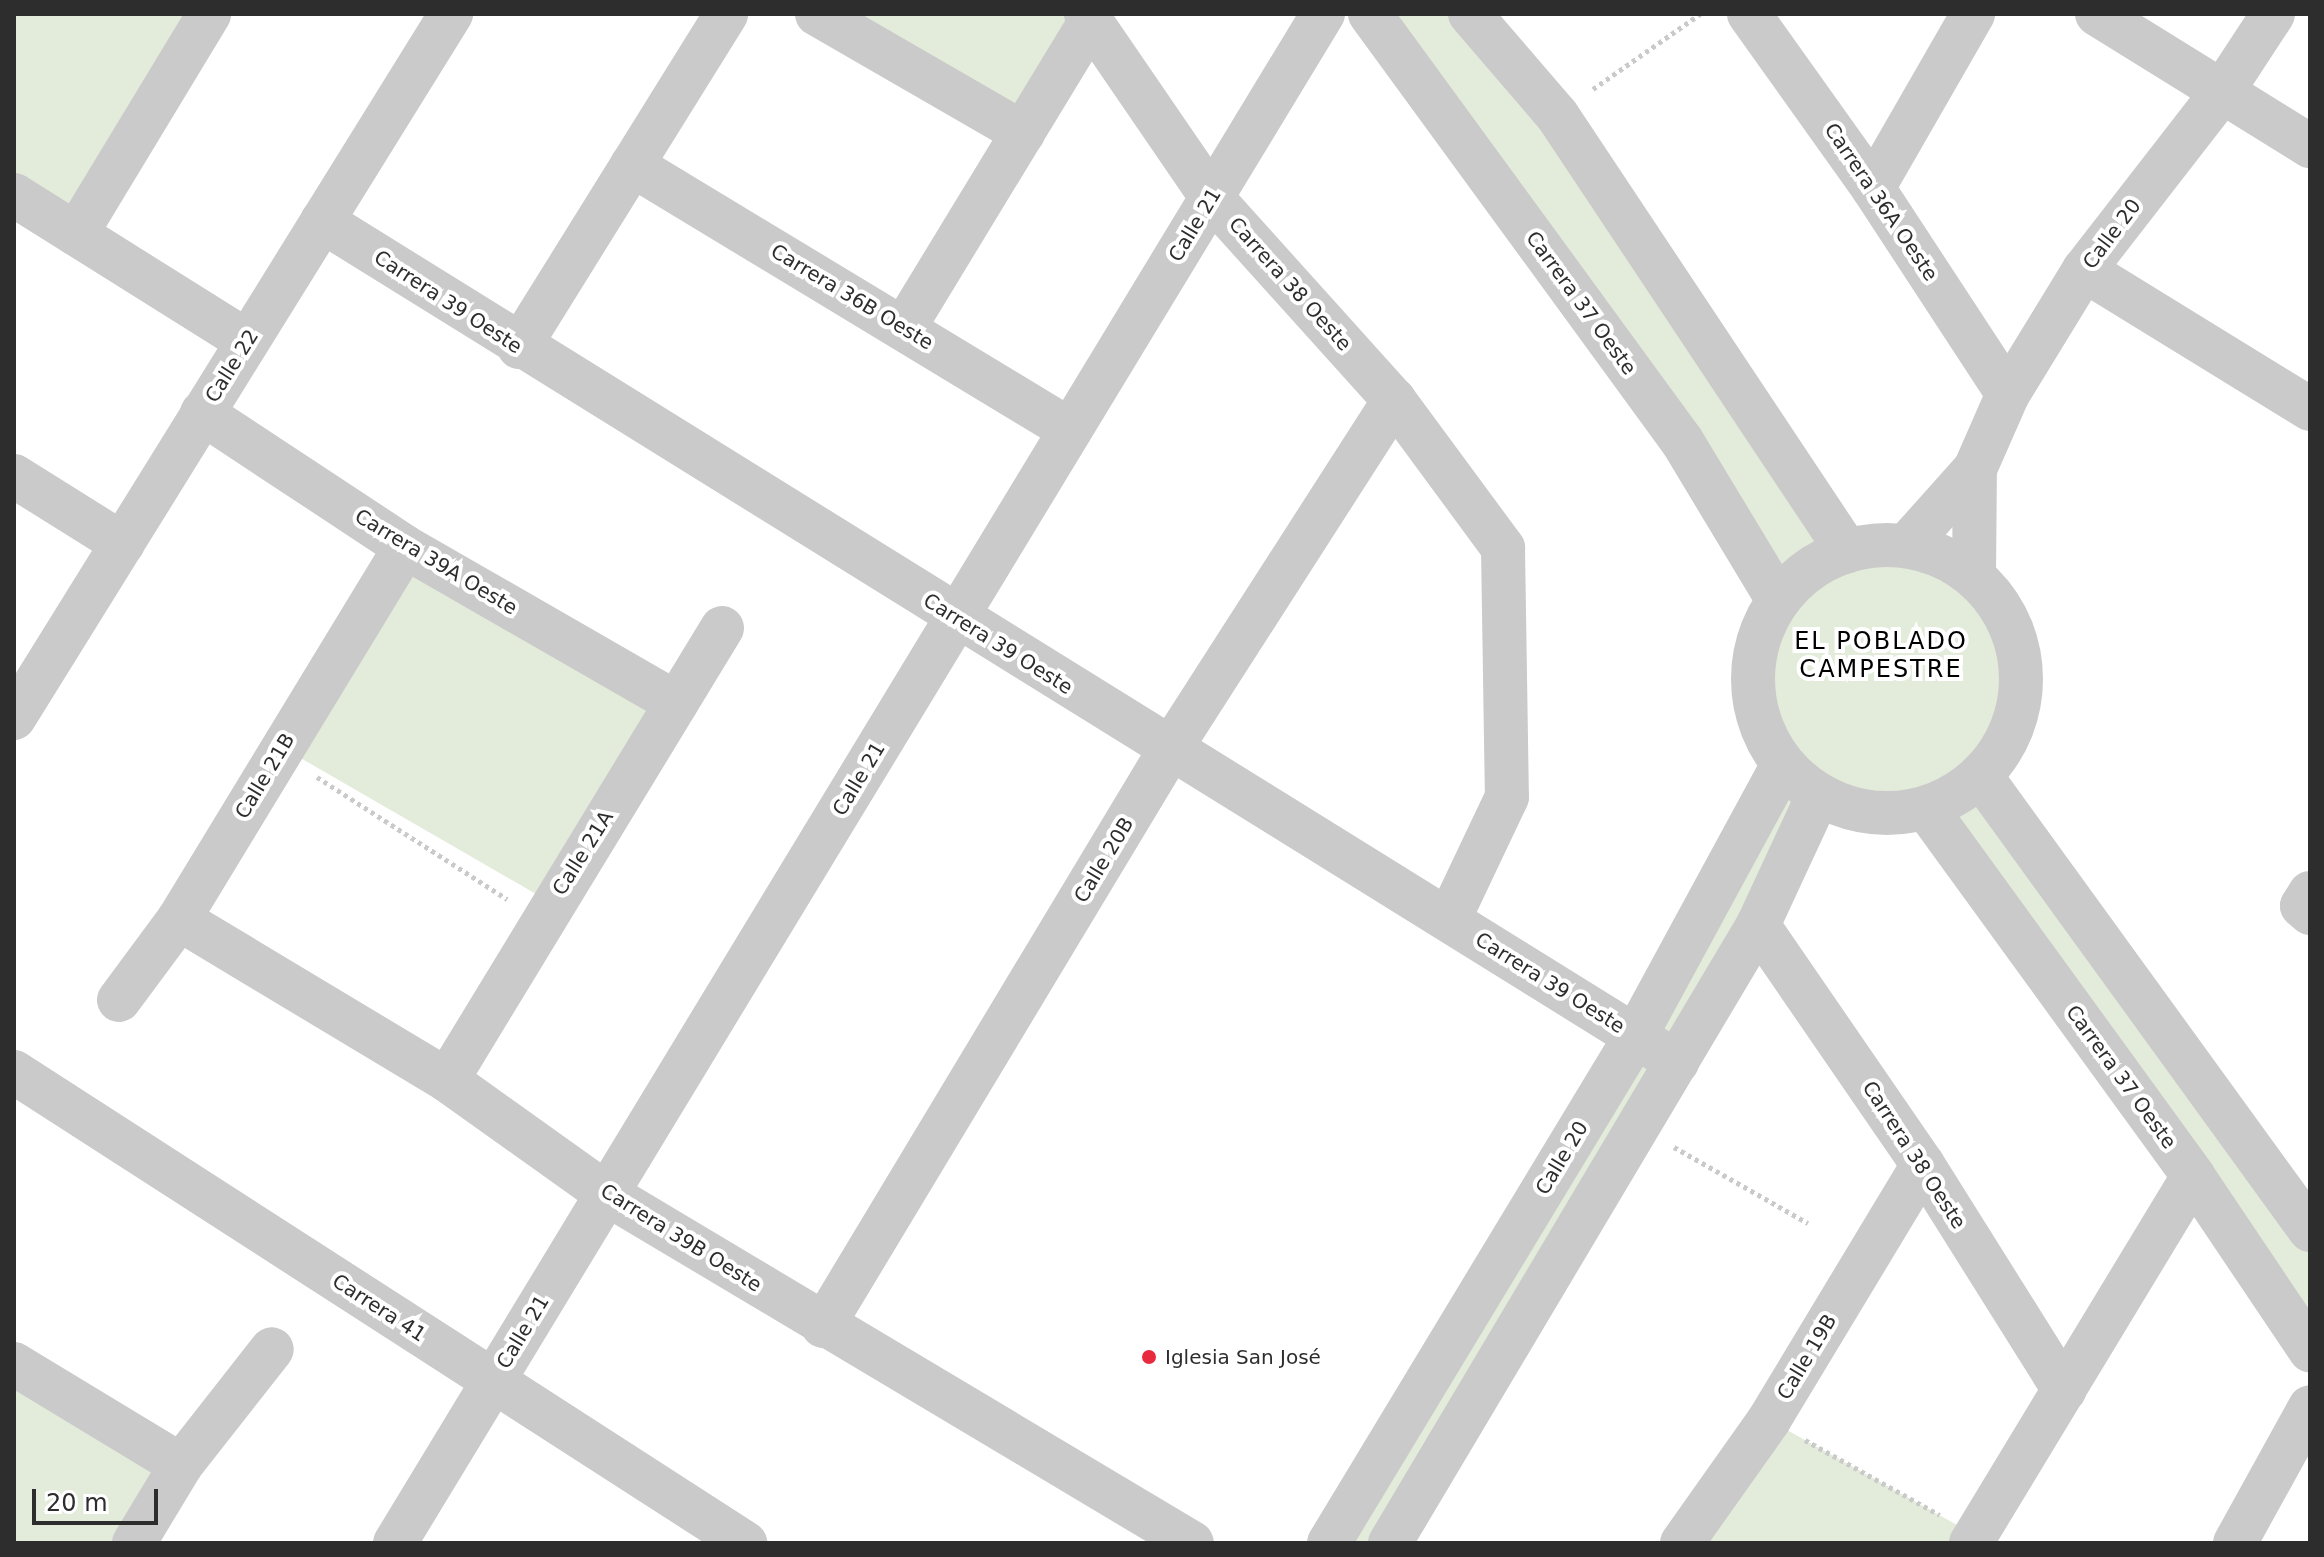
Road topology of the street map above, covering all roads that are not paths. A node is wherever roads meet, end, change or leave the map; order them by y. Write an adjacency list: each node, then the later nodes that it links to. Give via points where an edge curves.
1 (209, 14): 21 (street)
2 (451, 14): 20 (street, Calle 22)
3 (726, 14): 16 (street)
4 (817, 14): 14 (street)
5 (1323, 14): 19 (street, Calle 21)
6 (1370, 14): 38 (street, Carrera 37 Oeste, via 1682,441)
7 (1470, 14): 36 (street, via 1557,115)
8 (1749, 14): 17 (street, Carrera 36A Oeste)
9 (1973, 14): 17 (street)
10 (2097, 14): 13 (street)
11 (2273, 14): 13 (street, Calle 20)
12 (1088, 18): 14 (street); 19 (street, Carrera 38 Oeste)
13 (2222, 92): 15 (street); 22 (street, Calle 20)
14 (1023, 133): 23 (street)
15 (2310, 146)
16 (632, 165): 23 (street, Carrera 36B Oeste); 25 (street)
17 (1873, 188): 26 (street, Carrera 36A Oeste)
18 (14, 195): 21 (street)
19 (1212, 198): 27 (street, Carrera 38 Oeste); 30 (street, Calle 21)
20 (322, 221): 24 (street, Calle 22); 25 (street, Carrera 39 Oeste)
21 (76, 234): 24 (street)
22 (2084, 270): 26 (street, Calle 20); 28 (street)
23 (904, 328): 30 (street, Carrera 36B Oeste)
24 (247, 341): 29 (street, Calle 22)
25 (519, 347): 39 (street, Carrera 39 Oeste)
26 (2008, 394): 31 (street, Calle 20)
27 (1394, 400): 43 (street, Calle 20B); 49 (street, Carrera 38 Oeste, via 1503,548 1507,797)
28 (2310, 409)
29 (202, 413): 33 (street, Calle 22); 35 (street, Carrera 39A Oeste)
30 (1070, 430): 39 (street, Calle 21)
31 (1975, 469): 34 (street, Calle 20); 37 (street, Calle 20)
32 (14, 476): 33 (street)
33 (123, 544): 42 (street, Calle 22)
34 (1907, 545): 36 (street); 37 (street, via 1943,556)
35 (405, 547): 41 (street, Carrera 39A Oeste); 48 (street, Calle 21B)
36 (1847, 551): 38 (street, via 1808,570)
37 (1974, 576): 45 (street, via 2003,610 2013,638 2020,697 2007,740)
38 (1778, 600): 44 (street, via 1758,640 1752,684 1761,727)
39 (957, 618): 43 (street, Carrera 39 Oeste); 58 (street, Calle 21)
40 (722, 628): 41 (street, Calle 21A)
41 (676, 703): 55 (street, Calle 21A)
42 (14, 718)
43 (1169, 751): 49 (street, Carrera 39 Oeste); 60 (street, Calle 20B)
44 (1782, 766): 46 (street); 52 (street, Calle 20)
45 (1980, 775): 47 (street); 59 (street)
46 (1818, 796): 47 (street, via 1851,810 1886,814); 50 (street)
47 (1926, 808): 57 (street, Carrera 37 Oeste)
48 (179, 919): 51 (street, Calle 21B); 55 (street, Carrera 39B Oeste)
49 (1449, 919): 52 (street, Carrera 39 Oeste)
50 (1758, 925): 53 (street); 56 (street, Carrera 38 Oeste)
51 (119, 1000)
52 (1635, 1037): 53 (street, Carrera 39 Oeste); 73 (street, Calle 20)
53 (1677, 1062): 74 (street)
54 (14, 1072): 64 (street, Carrera 41)
55 (447, 1080): 58 (street, Carrera 39B Oeste)
56 (1923, 1165): 65 (street, Carrera 38 Oeste); 75 (street, Calle 19B, via 1769,1420)
57 (2193, 1176): 62 (street, Carrera 37 Oeste); 65 (street)
58 (607, 1194): 60 (street, Carrera 39B Oeste); 64 (street, Calle 21)
59 (2310, 1230)
60 (823, 1326): 72 (street, Carrera 39B Oeste)
61 (272, 1349): 67 (street)
62 (2310, 1350)
63 (14, 1364): 67 (street)
64 (493, 1381): 70 (street, Calle 21); 71 (street, Carrera 41)
65 (2064, 1390): 68 (street)
66 (2310, 1407): 76 (street)
67 (181, 1465): 69 (street)
68 (1973, 1539)
69 (134, 1543)
70 (395, 1543)
71 (745, 1543)
72 (1192, 1543)
73 (1329, 1543)
74 (1390, 1543)
75 (1682, 1543)
76 (2235, 1543)

